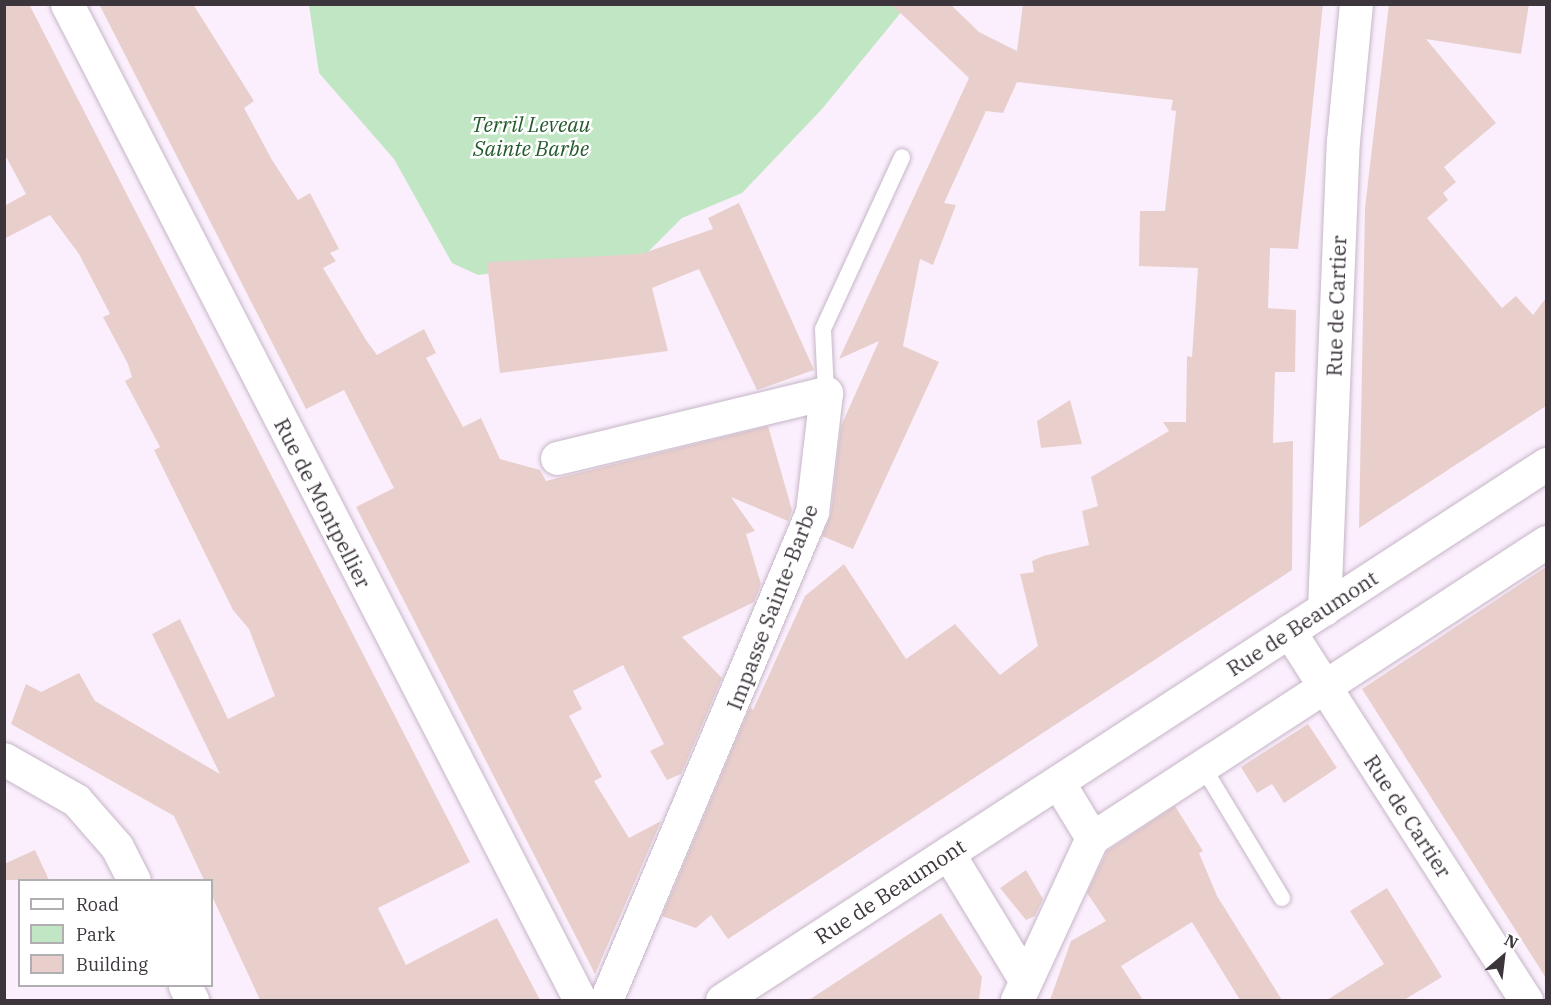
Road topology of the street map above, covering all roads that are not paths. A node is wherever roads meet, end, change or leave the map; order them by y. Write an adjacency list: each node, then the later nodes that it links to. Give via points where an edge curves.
1 (67, 4): 19 (street, Rue de Montpellier)
2 (1356, 4): 8 (street, Rue de Cartier, via 1343,141)
3 (902, 157): 4 (lane, via 824,329)
4 (826, 393): 5 (street); 20 (street, Impasse Sainte-Barbe, via 812,512)
5 (557, 458)
6 (1546, 464): 8 (street, Rue de Beaumont)
7 (1546, 542): 10 (street)
8 (1324, 609): 9 (street, Rue de Beaumont)
9 (1289, 631): 10 (street, Rue de Cartier); 13 (street, Rue de Beaumont)
10 (1326, 688): 12 (street); 22 (street, Rue de Cartier)
11 (4, 759): 16 (street, via 76,800 117,847)
12 (1203, 767): 14 (street); 17 (lane)
13 (1058, 782): 14 (street); 15 (street, Rue de Beaumont)
14 (1092, 838): 18 (street)
15 (948, 853): 18 (street); 21 (street, Rue de Beaumont)
16 (133, 879)
17 (1282, 898)
18 (1020, 989)
19 (580, 1000)
20 (606, 1000)
21 (722, 1000)
22 (1526, 1000)

